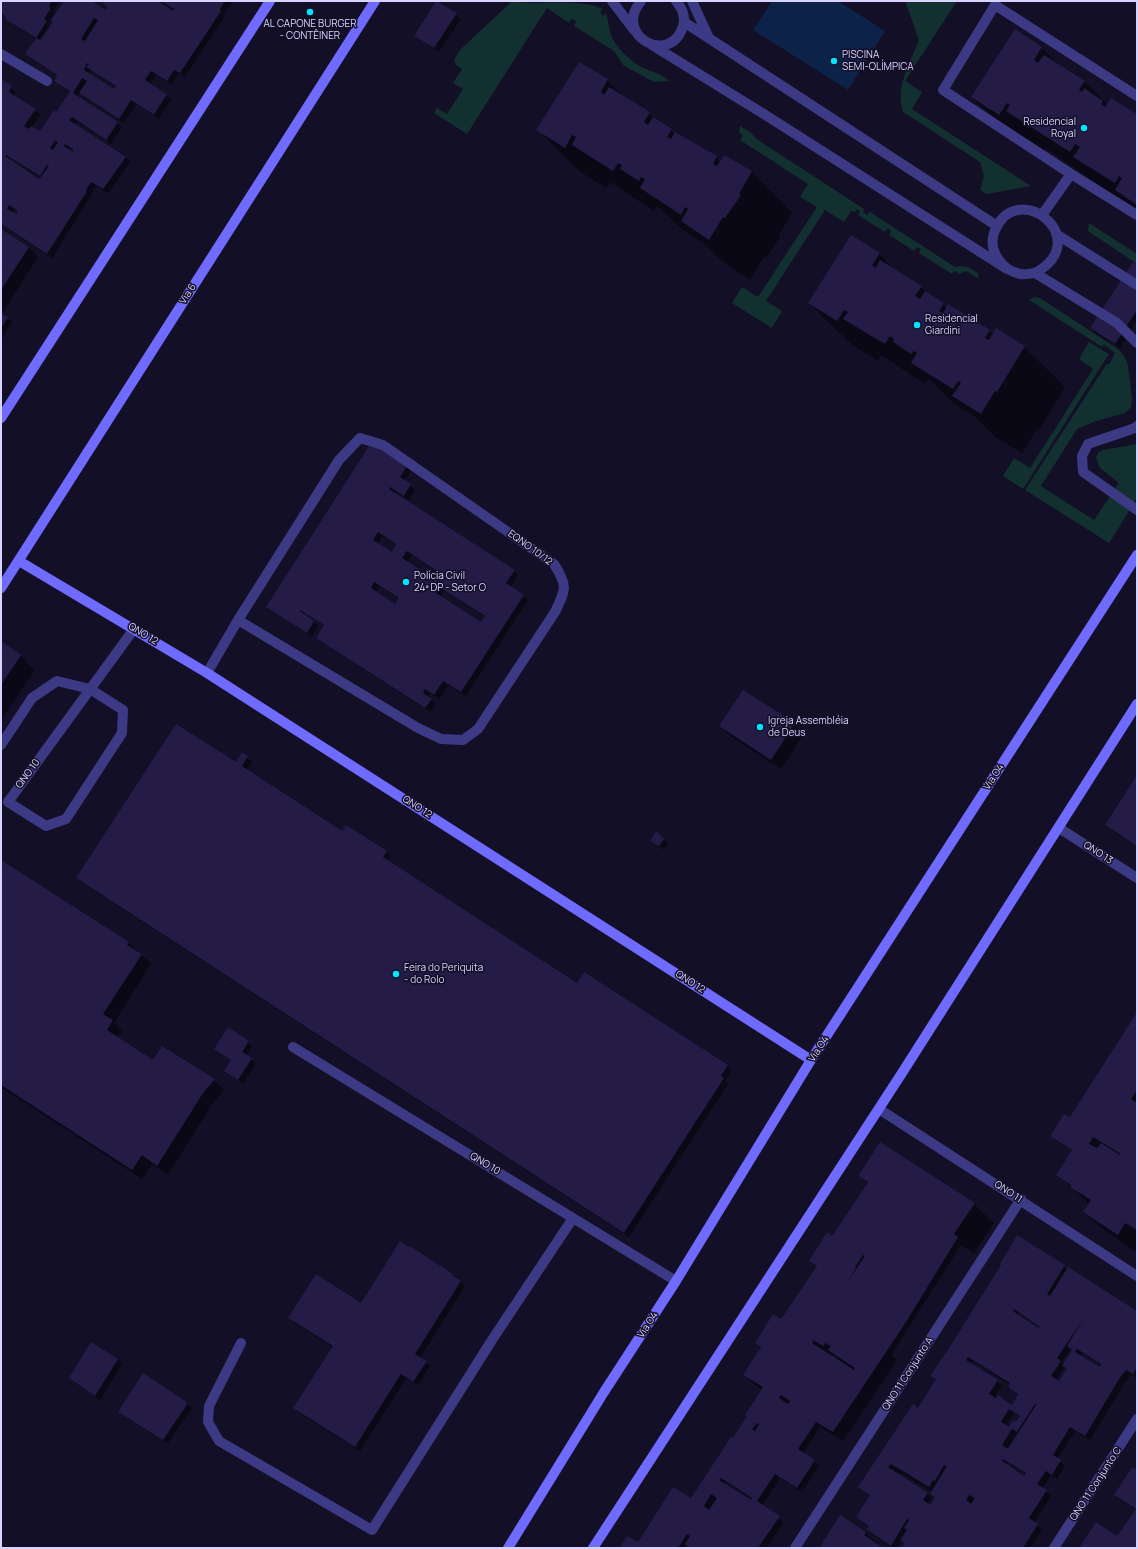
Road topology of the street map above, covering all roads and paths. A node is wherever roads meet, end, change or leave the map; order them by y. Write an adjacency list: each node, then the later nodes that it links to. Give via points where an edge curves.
1 (270, 1): 23 (main road)
2 (612, 1): 8 (street)
3 (640, 1): 8 (street, via 635,8 633,19)
4 (676, 1): 7 (street, via 684,14)
5 (692, 1): 9 (street)
6 (373, 4): 27 (main road, Via 6)
7 (684, 22): 9 (street); 10 (street, via 681,34 673,42 662,46)
8 (635, 30): 10 (street, via 642,40)
9 (709, 38): 17 (street)
10 (652, 45): 19 (street)
11 (1, 54): 12 (street)
12 (46, 81)
13 (1137, 96): 14 (street, via 995,5 943,90)
14 (1071, 174): 15 (street); 16 (street)
15 (1042, 215): 17 (street, via 1033,211 1012,212); 18 (street)
16 (1137, 215)
17 (997, 226): 19 (street, via 992,238 994,250 999,261)
18 (1056, 234): 20 (street, via 1057,244 1051,262); 21 (street)
19 (1007, 269): 20 (street, via 1021,274)
20 (1035, 273): 22 (street, via 1117,323)
21 (1137, 285)
22 (1137, 343)
23 (1, 418)
24 (1137, 426): 25 (street, via 1088,444 1082,456 1083,472)
25 (1137, 510)
26 (1137, 555): 39 (main road, Via O4)
27 (19, 561): 28 (main road, Via 6); 30 (main road, QNO 12)
28 (1, 588)
29 (238, 620): 29 (street, EQNO 10/12, via 418,728 441,739 463,740 478,729 555,612 564,592 563,578 554,564 383,445 360,438 339,460); 31 (street)
30 (134, 629): 31 (main road, QNO 12); 32 (street, QNO 10)
31 (207, 673): 39 (main road, QNO 12)
32 (90, 689): 34 (street, via 57,681 32,698); 35 (street, QNO 10); 35 (street, QNO 10, via 123,710 122,733 66,819 46,826)
33 (1137, 704): 36 (main road)
34 (1, 745)
35 (4, 800)
36 (1059, 828): 37 (street, QNO 13); 40 (main road)
37 (1137, 878)
38 (293, 1047): 42 (street, QNO 10)
39 (811, 1060): 44 (main road, Via O4)
40 (879, 1109): 41 (street, QNO 11); 48 (main road)
41 (1021, 1199): 43 (street, QNO 11); 49 (street, QNO 11 Conjunto A)
42 (573, 1218): 44 (street, QNO 10); 45 (street, via 492,1340 372,1530 219,1442 208,1422 209,1406)
43 (1137, 1276)
44 (676, 1281): 47 (main road, Via O4)
45 (242, 1343)
46 (1137, 1419): 50 (street, QNO 11 Conjunto C)
47 (508, 1548)
48 (593, 1548)
49 (796, 1548)
50 (1054, 1548)

